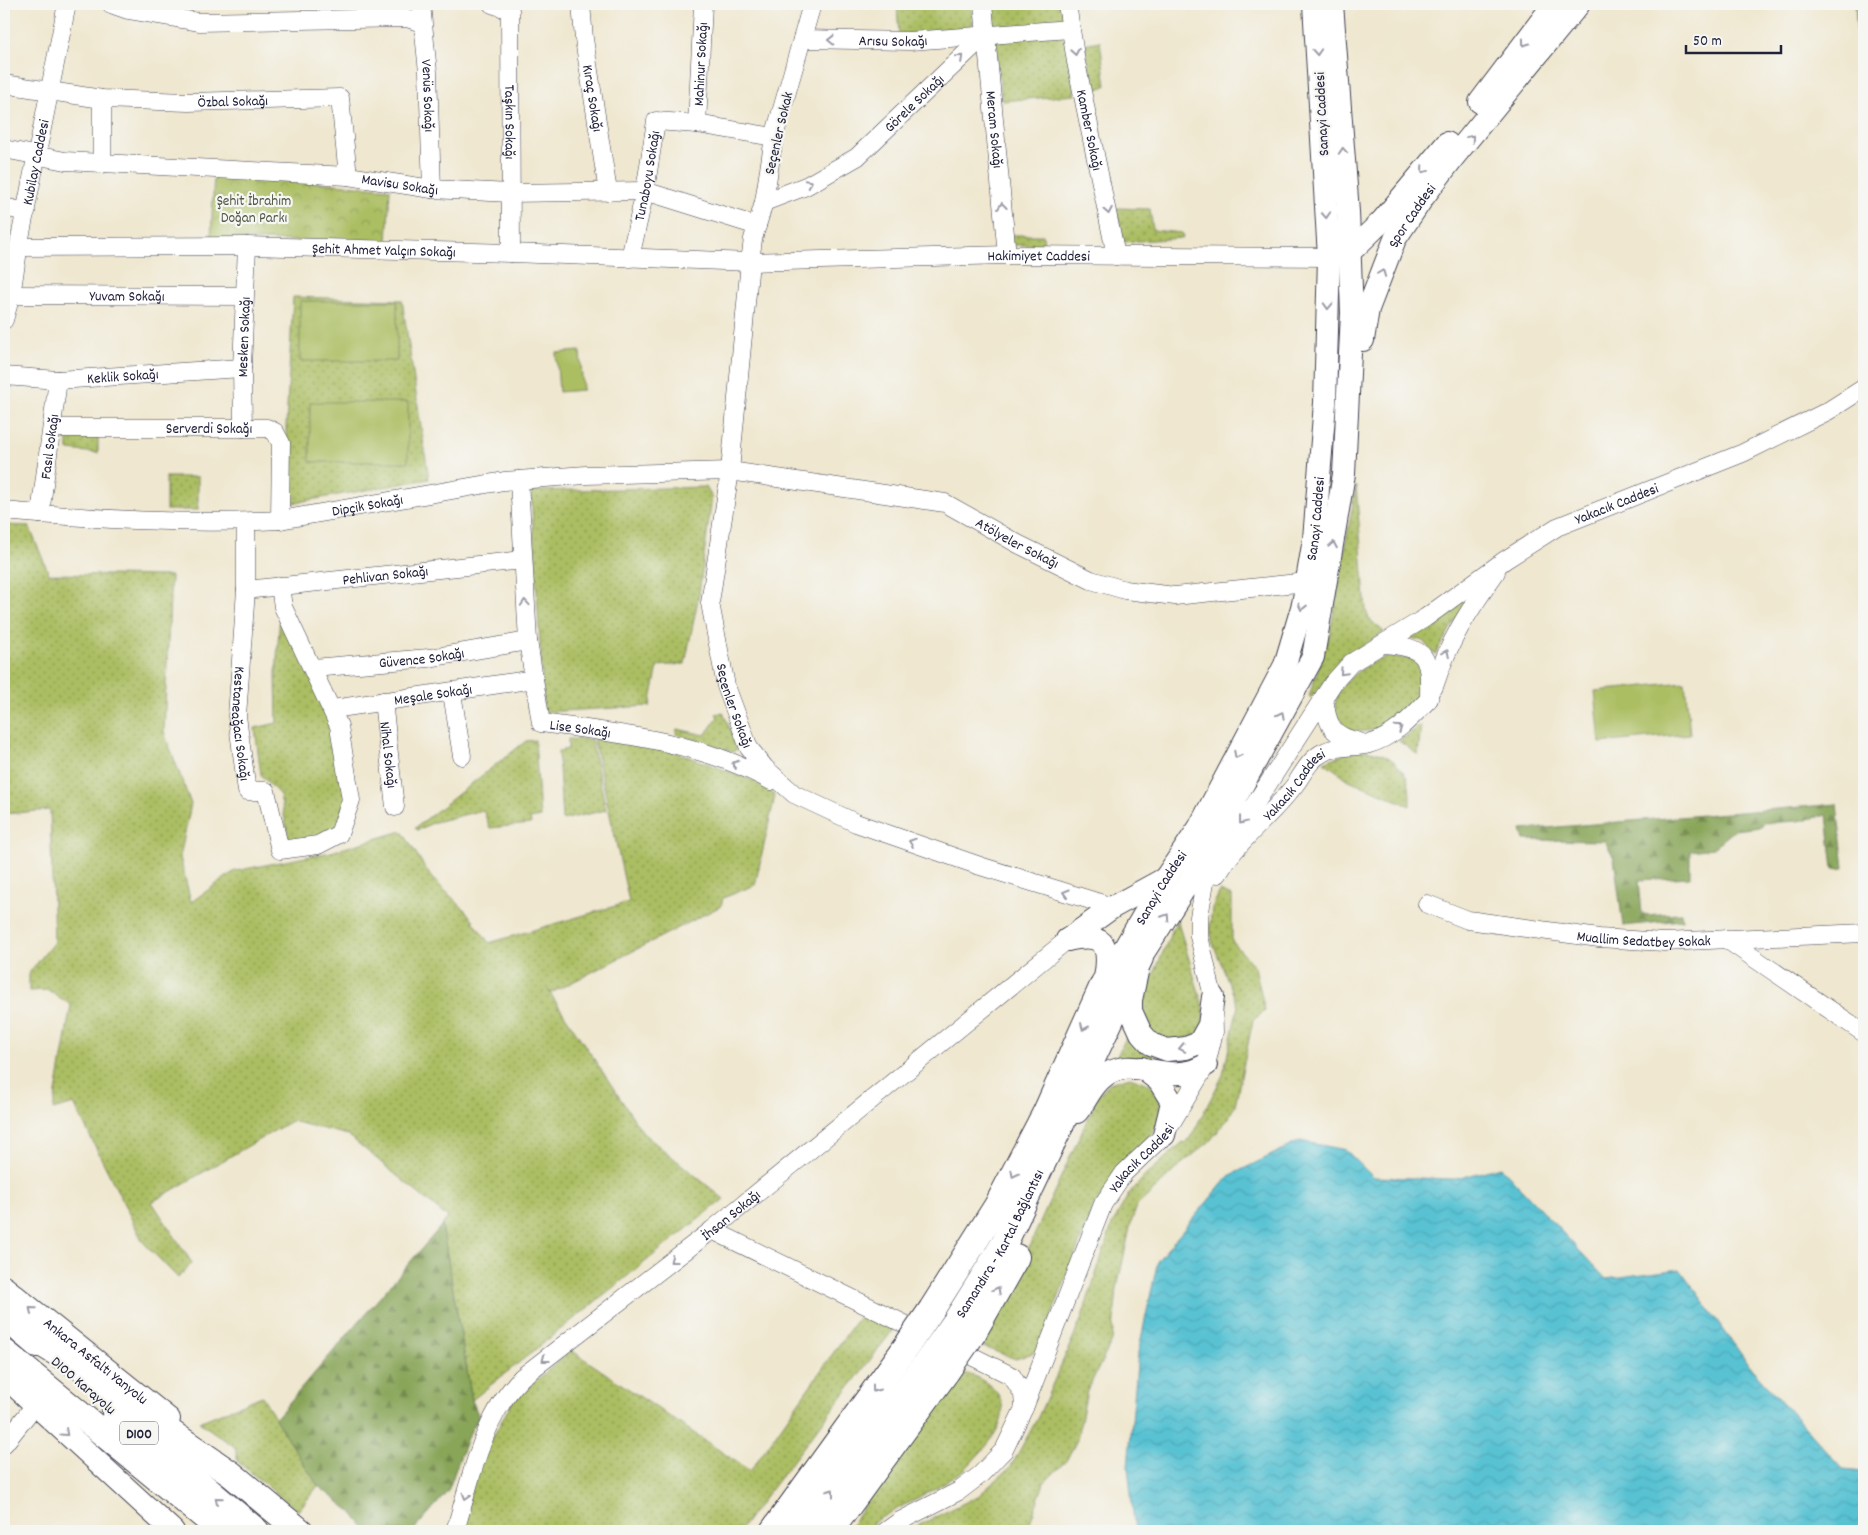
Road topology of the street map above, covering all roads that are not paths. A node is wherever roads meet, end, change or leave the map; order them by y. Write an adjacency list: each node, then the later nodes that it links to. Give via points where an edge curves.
1 (67, 4): 19 (street, Kubilay Caddesi)
2 (111, 4): 14 (street, via 199,22 407,18)
3 (421, 4): 14 (street, Venüs Sokağı)
4 (492, 4): 30 (street, Taşkın Sokağı, via 510,10)
5 (581, 4): 29 (street, Kıraç Sokağı)
6 (703, 4): 21 (street, Mahinur Sokağı)
7 (812, 4): 17 (street, Seçenler Sokak)
8 (983, 4): 16 (street, Meram Sokağı)
9 (1067, 4): 15 (street, Kamber Sokağı)
10 (1314, 4): 41 (main road, Sanayi Caddesi, one-way to 41)
11 (1332, 4): 34 (main road, Sanayi Caddesi, one-way to 11)
12 (1554, 4): 35 (main road, Spor Caddesi, one-way to 35, via 1489,91)
13 (1580, 4): 56 (main road, Spor Caddesi, one-way to 13, via 1368,309 1395,239 1452,160)
14 (422, 23): 27 (street, Venüs Sokağı, via 428,72)
15 (1070, 29): 16 (street); 42 (street, Kamber Sokağı, one-way to 42)
16 (985, 36): 17 (street, Arısu Sokağı, one-way to 17, via 910,41); 31 (street, Görele Sokağı, one-way to 16, via 806,186 857,157); 40 (street, Meram Sokağı, one-way to 16)
17 (802, 39): 22 (street, Seçenler Sokak)
18 (4, 84): 19 (street, Özbal Sokağı)
19 (49, 92): 20 (street, Özbal Sokağı); 24 (street, Kubilay Caddesi)
20 (102, 99): 25 (street); 26 (street, Özbal Sokağı, via 188,102 340,98)
21 (697, 124): 22 (street, Tunaboyu Sokağı); 28 (street, Tunaboyu Sokağı, via 656,121)
22 (774, 137): 31 (street, Seçenler Sokak)
23 (4, 149): 24 (street, Mavisu Sokağı)
24 (36, 156): 25 (street, Mavisu Sokağı); 33 (street, Kubilay Caddesi)
25 (102, 164): 26 (street, Mavisu Sokağı)
26 (348, 176): 27 (street, Mavisu Sokağı)
27 (432, 189): 30 (street, Mavisu Sokağı)
28 (645, 191): 29 (street, Mavisu Sokağı); 36 (street, Mavisu Sokağı); 43 (street, Tunaboyu Sokağı)
29 (608, 192): 30 (street, Mavisu Sokağı)
30 (510, 193): 39 (street, Taşkın Sokağı)
31 (764, 202): 36 (street, Seçenler Sokak)
32 (4, 207): 33 (street)
33 (26, 212): 38 (street, Kubilay Caddesi)
34 (1348, 212): 35 (main road, via 1361,226); 41 (main road, Sanayi Caddesi)
35 (1382, 221): 41 (main road, Spor Caddesi)
36 (757, 226): 44 (street, Seçenler Sokak)
37 (247, 246): 38 (street, Şehit Ahmet Yalçın Sokağı); 39 (street, Şehit Ahmet Yalçın Sokağı); 47 (street, Mesken Sokağı)
38 (19, 247): 45 (street, Kubilay Caddesi)
39 (511, 253): 43 (street, Şehit Ahmet Yalçın Sokağı)
40 (1007, 255): 42 (street, Hakimiyet Caddesi); 44 (street, Hakimiyet Caddesi)
41 (1339, 255): 42 (street, Hakimiyet Caddesi); 56 (main road, Sanayi Caddesi, via 1352,313); 64 (main road, Sanayi Caddesi, one-way to 64, via 1314,539)
42 (1116, 256)
43 (630, 258): 44 (street, Şehit Ahmet Yalçın Sokağı)
44 (750, 262): 55 (street, Seçenler Sokağı)
45 (9, 266): 46 (street, Kubilay Caddesi)
46 (11, 295): 47 (street, Yuvam Sokağı); 48 (street, Kubilay Caddesi)
47 (244, 296): 49 (street, Mesken Sokağı)
48 (4, 320)
49 (242, 368): 51 (street, Keklik Sokağı); 54 (street, Mesken Sokağı)
50 (4, 376): 51 (street, Keklik Sokağı)
51 (58, 380): 53 (street, Fasıl Sokağı)
52 (1864, 388): 63 (street, Yakacık Caddesi, via 1828,411 1743,453 1557,527)
53 (53, 428): 54 (street, Serverdi Sokağı); 59 (street, Fasıl Sokağı)
54 (243, 428): 60 (street, Serverdi Sokağı, via 267,428 280,438)
55 (730, 471): 57 (street, Dipçik Sokağı); 64 (street, Atölyeler Sokağı, via 945,504 1091,580 1125,590 1175,596); 78 (street, Seçenler Sokağı, via 710,603 726,686 748,748)
56 (1344, 474): 87 (main road, Sanayi Caddesi, one-way to 56, via 1192,877 1313,657)
57 (519, 480): 60 (street, Dipçik Sokağı); 62 (street, Lise Sokağı)
58 (4, 511): 59 (street, Dipçik Sokağı)
59 (40, 514): 61 (street, Dipçik Sokağı)
60 (280, 520): 61 (street, Dipçik Sokağı)
61 (246, 522): 66 (street, Kestaneağacı Sokağı)
62 (523, 560): 65 (street, Pehlivan Sokağı); 67 (street, Lise Sokağı, one-way to 62)
63 (1505, 560): 68 (street, Yakacık Caddesi); 73 (street, one-way to 63, via 1442,662 1464,618)
64 (1306, 582): 80 (main road, Sanayi Caddesi, one-way to 80, via 1285,665 1200,828)
65 (280, 586): 66 (street, Pehlivan Sokağı); 69 (street, Kestaneağacı Sokağı, via 284,607)
66 (246, 590): 75 (street, Kestaneağacı Sokağı, via 237,716 247,791 266,791 280,850 318,844 339,834 351,800 339,726)
67 (528, 641): 69 (street, Güvence Sokağı, via 429,658); 70 (street, Lise Sokağı)
68 (1383, 644): 72 (street, Yakacık Caddesi, one-way to 72, via 1352,663); 73 (street, via 1411,648 1426,659 1430,672)
69 (313, 668): 75 (street, Kestaneağacı Sokağı)
70 (534, 679): 71 (street, Meşale Sokağı); 78 (street, Lise Sokağı, one-way to 70, via 752,770 660,740 541,723)
71 (452, 693): 74 (street, Meşale Sokağı); 77 (street)
72 (1324, 697): 76 (street, via 1332,729 1348,740); 81 (street, Yakacık Caddesi, one-way to 81, via 1221,848 1205,882)
73 (1429, 699): 76 (street, Yakacık Caddesi, one-way to 73, via 1409,721)
74 (382, 701): 75 (street, Meşale Sokağı); 79 (street, Nihal Sokağı)
75 (333, 709)
76 (1369, 744): 81 (street, Yakacık Caddesi, via 1335,747 1313,758 1279,805 1229,858)
77 (462, 756)
78 (794, 794): 83 (street, Seçenler Sokağı, one-way to 78, via 856,823)
79 (395, 808)
80 (1166, 877): 83 (main road); 88 (main road, Sanayi Caddesi)
81 (1201, 903): 89 (street, Yakacık Caddesi, via 1199,936)
82 (1427, 904): 85 (street, Muallim Sedatbey Sokak, via 1468,920 1599,938 1664,942)
83 (1113, 907): 86 (main road)
84 (1864, 933): 85 (street, Muallim Sedatbey Sokak)
85 (1726, 939): 90 (street)
86 (1067, 940): 88 (main road, via 1086,936 1102,943 1108,960); 95 (street, İhsan Sokağı)
87 (1140, 958): 89 (main road, one-way to 87, via 1209,1025 1199,1043 1167,1050 1151,1044 1141,1033 1131,1012); 94 (highway, Samandıra - Kartal Bağlantısı)
88 (1104, 983): 108 (highway, Samandıra - Kartal Bağlantısı, one-way to 108, bridge, via 1046,1112 997,1206 932,1309)
89 (1213, 998): 91 (street, Yakacık Caddesi, via 1214,1032)
90 (1864, 1033)
91 (1206, 1065): 92 (main road, via 1191,1072 1171,1073); 93 (street, Yakacık Caddesi)
92 (1142, 1068): 93 (main road, via 1159,1081 1172,1102); 94 (main road, via 1114,1070 1102,1078)
93 (1164, 1135): 99 (street, Yakacık Caddesi, via 1124,1173 1103,1204)
94 (1049, 1152): 101 (highway, Samandıra - Kartal Bağlantısı, one-way to 94, bridge, via 1022,1246)
95 (712, 1230): 102 (street); 116 (street, İhsan Sokağı, one-way to 116, via 511,1388 483,1442)
96 (4, 1287): 109 (main road, Ankara Asfaltı Yanyolu, one-way to 96, via 143,1397)
97 (4, 1316): 98 (highway, D100 Karayolu / D100)
98 (24, 1333): 109 (highway, via 89,1372); 114 (highway, D100 Karayolu / D100, one-way to 98)
99 (1046, 1351): 102 (street, via 1034,1366 1024,1371); 105 (street, Yakacık Caddesi)
100 (4, 1352): 107 (highway, D100 Karayolu / D100)
101 (937, 1367): 110 (highway); 119 (highway, one-way to 101)
102 (998, 1369): 105 (street, via 1012,1376 1019,1385)
103 (4, 1376): 104 (main road)
104 (35, 1405): 106 (street); 111 (main road, one-way to 111)
105 (1024, 1408): 122 (street, Yakacık Caddesi, via 1004,1450 980,1475 960,1491)
106 (4, 1444)
107 (119, 1449): 112 (highway); 113 (highway, D100 Karayolu / D100)
108 (818, 1469): 117 (highway); 118 (highway, Samandıra - Kartal Bağlantısı)
109 (232, 1474): 115 (highway)
110 (870, 1478): 120 (highway); 121 (highway)
111 (173, 1531)
112 (204, 1531)
113 (222, 1531)
114 (256, 1531)
115 (300, 1531)
116 (455, 1531)
117 (760, 1531)
118 (773, 1531)
119 (802, 1531)
120 (830, 1531)
121 (843, 1531)
122 (886, 1531)

